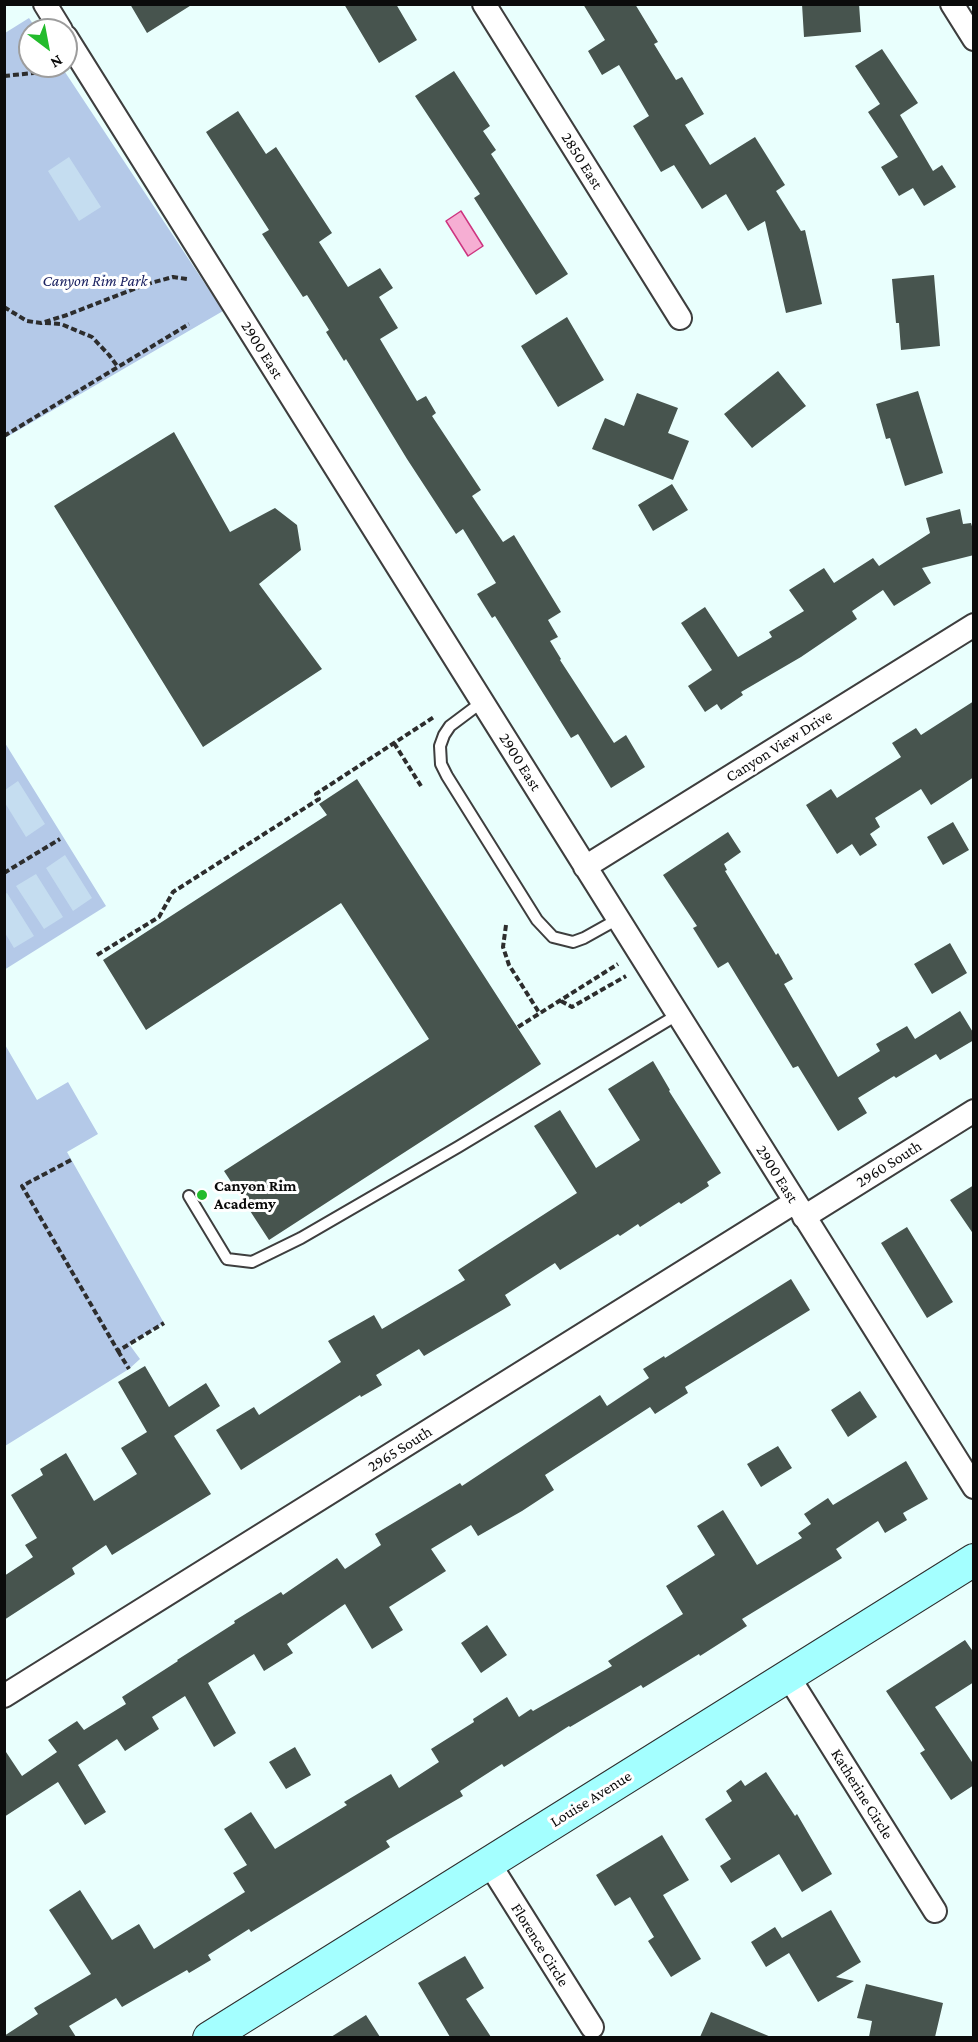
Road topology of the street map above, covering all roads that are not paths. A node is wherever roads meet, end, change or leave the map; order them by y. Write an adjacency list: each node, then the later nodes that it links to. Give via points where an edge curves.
1 (45, 4): 4 (street)
2 (484, 4): 7 (street, 2850 East)
3 (952, 4): 5 (street)
4 (54, 18)
5 (974, 39)
6 (78, 56): 9 (street, 2900 East)
7 (680, 318)
8 (974, 625): 10 (street, Canyon View Drive)
9 (482, 702): 10 (street, 2900 East); 11 (lane, via 444,735 441,764 537,920 554,937 573,942)
10 (585, 867): 11 (street, 2900 East)
11 (618, 919): 12 (street, 2900 East)
12 (677, 1015): 14 (lane, via 301,1238 252,1262 227,1259); 15 (street, 2900 East)
13 (974, 1111): 15 (street, 2960 South)
14 (189, 1196)
15 (799, 1209): 16 (street, 2900 East); 19 (street, 2965 South)
16 (974, 1487)
17 (974, 1560): 18 (street, Louise Avenue)
18 (788, 1676): 20 (street, Louise Avenue); 21 (street, Katherine Circle)
19 (4, 1696)
20 (489, 1863): 22 (street, Florence Circle); 23 (street, Louise Avenue)
21 (936, 1911)
22 (592, 2027)
23 (209, 2037)

